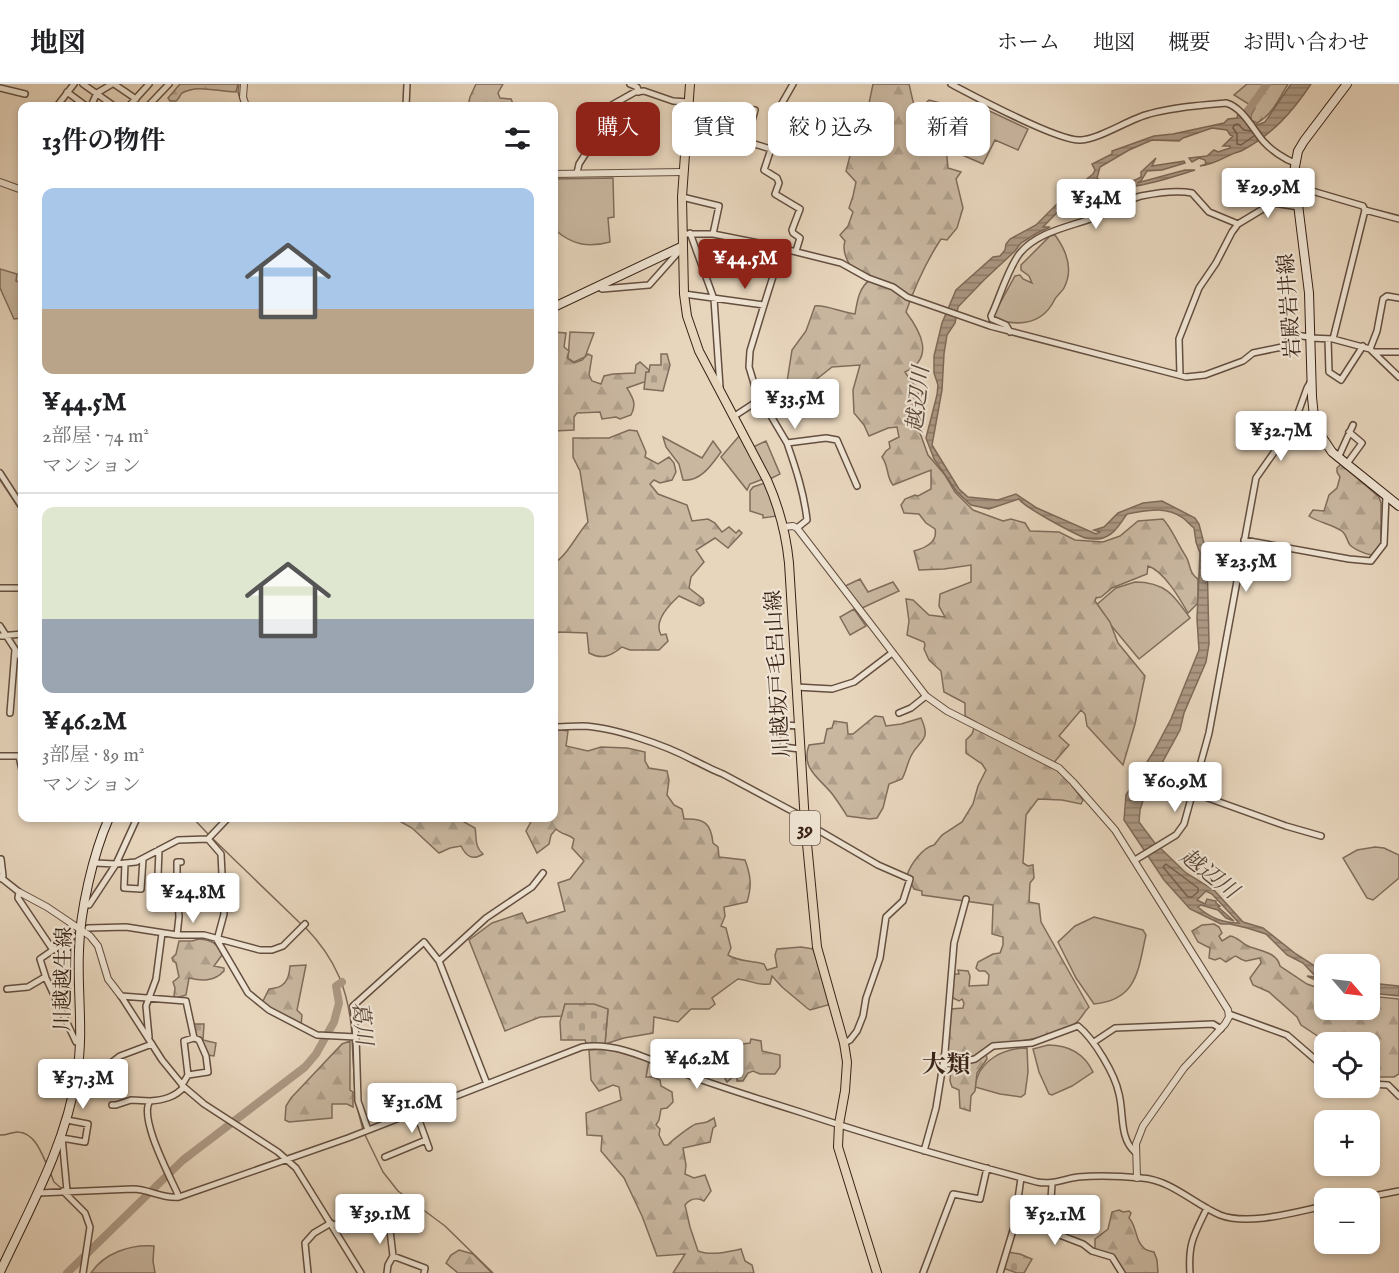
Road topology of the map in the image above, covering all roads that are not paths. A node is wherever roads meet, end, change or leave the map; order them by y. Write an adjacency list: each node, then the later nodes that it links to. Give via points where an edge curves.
1 (74, 84): 15 (street)
2 (86, 84): 16 (street)
3 (113, 84): 16 (street); 18 (street)
4 (149, 84): 18 (street)
5 (169, 84): 24 (street)
6 (244, 84): 25 (street)
7 (406, 84): 26 (street)
8 (630, 84): 14 (street)
9 (690, 84): 27 (main road, 川越坂戸毛呂山線 / 39)
10 (793, 84): 28 (street)
11 (951, 84): 31 (street, via 1075,140 1092,138 1150,113 1232,104 1263,141)
12 (1347, 84): 31 (main road, 岩殿岩井線, via 1304,141)
13 (0, 88): 17 (street)
14 (638, 88): 27 (street, via 673,101); 33 (street, via 603,110)
15 (67, 92): 19 (street); 20 (street)
16 (97, 93): 21 (street); 22 (street)
17 (25, 94)
18 (135, 99): 23 (street)
19 (60, 102)
20 (80, 102)
21 (89, 102)
22 (109, 102)
23 (132, 102)
24 (152, 102)
25 (245, 102)
26 (406, 102)
27 (688, 102)
28 (783, 102)
29 (684, 156): 32 (main road, 川越坂戸毛呂山線 / 39)
30 (769, 156): 47 (street, via 764,170 777,178 776,194 800,209 792,230 800,238)
31 (1295, 163): 36 (main road, 岩殿岩井線)
32 (683, 172): 33 (street); 38 (main road, 川越坂戸毛呂山線 / 39)
33 (577, 173): 34 (street)
34 (558, 174)
35 (0, 182): 37 (street)
36 (1295, 186): 39 (main road, 岩殿岩井線); 40 (street, via 1363,206)
37 (18, 189)
38 (682, 197): 43 (main road, 川越坂戸毛呂山線 / 39); 44 (street, via 719,206)
39 (1299, 207): 42 (street, via 1273,203); 55 (main road, 岩殿岩井線)
40 (1365, 210): 41 (street); 56 (street)
41 (1399, 219)
42 (1238, 224): 54 (street, via 1209,212 1192,193 1175,192 1139,196 1090,220 1051,232 1020,253 991,316); 60 (street, via 1189,312 1179,339)
43 (687, 234): 44 (street); 45 (main road, 川越坂戸毛呂山線 / 39); 51 (street)
44 (713, 234): 46 (street)
45 (683, 246): 48 (main road); 48 (street, via 649,285 602,289); 49 (main road, 川越坂戸毛呂山線 / 39)
46 (782, 248): 47 (street); 53 (street)
47 (796, 251): 54 (street, via 841,263 907,297)
48 (597, 286): 52 (main road)
49 (684, 294): 51 (street); 63 (main road, 川越坂戸毛呂山線 / 39, via 694,339)
50 (1399, 298): 58 (street, via 1383,298)
51 (714, 299): 53 (street); 63 (street)
52 (558, 305)
53 (764, 305): 64 (street, via 749,358)
54 (1010, 332): 60 (street)
55 (1310, 338): 56 (street); 60 (street, via 1294,336 1282,346 1253,353 1243,361 1205,375); 62 (main road, 岩殿岩井線)
56 (1330, 339): 57 (street); 57 (street, via 1329,372 1341,380)
57 (1363, 346): 58 (street)
58 (1373, 350): 59 (street); 61 (street)
59 (1399, 352)
60 (1180, 375)
61 (1399, 377)
62 (1311, 381): 69 (main road, 岩殿岩井線, via 1316,426); 78 (street, via 1294,424 1256,478)
63 (720, 392): 65 (main road, 川越坂戸毛呂山線 / 39)
64 (759, 400): 65 (street); 68 (street)
65 (733, 417): 76 (main road, 川越坂戸毛呂山線 / 39, via 777,502)
66 (1353, 425): 67 (street)
67 (1349, 432): 69 (street); 70 (street, via 1362,443)
68 (787, 443): 72 (street, via 837,440); 77 (street, via 806,507 807,520)
69 (1338, 458): 70 (main road, 岩殿岩井線)
70 (1346, 465): 73 (main road, 岩殿岩井線)
71 (0, 473): 74 (street)
72 (857, 486)
73 (1386, 496): 75 (main road, 岩殿岩井線); 78 (street, via 1384,544 1371,561)
74 (18, 501)
75 (1399, 506)
76 (784, 527): 77 (street); 87 (main road, 川越坂戸毛呂山線 / 39)
77 (797, 528): 85 (street)
78 (1244, 540): 96 (street, via 1209,733)
79 (0, 588): 80 (street)
80 (18, 588)
81 (0, 626): 83 (street)
82 (18, 634): 83 (street)
83 (3, 636): 84 (street)
84 (15, 650): 86 (street); 89 (street)
85 (892, 653): 87 (street, via 854,682 832,689); 88 (street)
86 (18, 654)
87 (796, 687): 91 (main road, 川越坂戸毛呂山線 / 39)
88 (926, 696): 90 (street); 104 (street, via 947,711 1059,768)
89 (10, 713)
90 (900, 713)
91 (799, 726): 93 (main road, 川越坂戸毛呂山線 / 39); 93 (street, via 786,725 783,747)
92 (558, 727): 97 (street, via 595,728 655,745 723,774)
93 (800, 749): 97 (main road, 川越坂戸毛呂山線 / 39)
94 (0, 756): 95 (street)
95 (18, 756)
96 (1194, 793): 101 (street); 104 (street, via 1180,830)
97 (805, 820): 138 (main road, 川越坂戸毛呂山線 / 39, via 817,948); 138 (street, via 878,865 910,879 903,901 886,917 880,958 863,1016 850,1040)
98 (108, 822): 108 (main road, 川越越生線)
99 (134, 822): 110 (street)
100 (224, 822): 102 (street)
101 (1321, 836)
102 (208, 839): 103 (street, via 178,840); 124 (street, via 221,854 224,914)
103 (159, 850): 106 (street); 113 (street)
104 (1138, 858): 131 (street)
105 (1, 859): 112 (street)
106 (143, 859): 109 (street); 109 (street, via 141,889 124,888)
107 (181, 862): 114 (street, via 177,862)
108 (95, 863): 110 (street); 118 (main road, 川越越生線)
109 (125, 863): 110 (street)
110 (116, 864): 118 (street, via 89,905)
111 (543, 873): 126 (street, via 532,887 486,918)
112 (1, 878): 115 (street)
113 (158, 883): 114 (street); 117 (street)
114 (177, 883): 122 (street)
115 (19, 892): 120 (street); 125 (street, via 18,898)
116 (966, 899): 140 (street, via 954,943)
117 (157, 900)
118 (85, 905): 120 (main road, 川越越生線)
119 (305, 924): 124 (street, via 283,946 272,950)
120 (84, 928): 121 (street, via 126,927); 129 (street, via 94,940 108,979); 135 (main road, 川越越生線, via 78,961)
121 (162, 933): 122 (street); 130 (street, via 156,979)
122 (177, 935): 124 (street, via 204,935)
123 (73, 936): 125 (street)
124 (217, 940): 133 (street, via 253,998 269,1010 311,1033)
125 (53, 950): 127 (street, via 40,959)
126 (439, 961): 133 (street, via 423,942 353,1006); 143 (street)
127 (45, 977): 128 (street, via 28,987); 135 (street, via 76,1042)
128 (7, 989)
129 (121, 996): 130 (street); 136 (street)
130 (149, 998): 134 (street, via 186,1000); 136 (street, via 145,1015)
131 (1229, 1014): 132 (street); 139 (street, via 1287,1035)
132 (1221, 1029): 137 (street, via 1213,1024 1114,1028); 157 (street, via 1184,1068 1148,1119)
133 (354, 1037): 152 (street, via 358,1101)
134 (194, 1038): 142 (street, via 184,1041); 142 (street, via 199,1040 206,1056 208,1072)
135 (80, 1041): 141 (main road, 川越越生線)
136 (151, 1041): 141 (street, via 120,1056 94,1076); 145 (street)
137 (1094, 1042): 140 (street, via 1078,1026 1032,1043 993,1046 975,1059); 157 (street, via 1119,1091 1123,1127)
138 (844, 1043): 151 (main road, 川越坂戸毛呂山線 / 39, via 847,1077)
139 (1314, 1058)
140 (943, 1061): 156 (street)
141 (78, 1065): 150 (main road, 川越越生線)
142 (188, 1075): 145 (street)
143 (487, 1084): 149 (street); 151 (street, via 582,1047 605,1047)
144 (1380, 1085): 146 (street, via 1388,1085)
145 (183, 1086): 147 (street, via 178,1094); 159 (street)
146 (1399, 1096)
147 (150, 1101): 148 (street); 168 (street, via 146,1110 151,1132)
148 (112, 1105)
149 (416, 1112): 152 (street); 154 (street)
150 (67, 1120): 153 (main road, 川越越生線); 153 (street, via 88,1124 85,1142)
151 (839, 1124): 156 (street); 179 (main road, 川越坂戸毛呂山線 / 39, via 840,1156)
152 (368, 1130): 159 (street)
153 (62, 1137): 164 (street); 166 (main road, 川越越生線)
154 (426, 1140): 155 (street); 158 (street)
155 (429, 1148)
156 (924, 1151): 160 (street)
157 (1135, 1152): 162 (street)
158 (385, 1157)
159 (287, 1159): 168 (street); 171 (street)
160 (987, 1168): 161 (street); 180 (street, via 980,1199 953,1194)
161 (1021, 1178): 163 (street); 181 (street, via 1014,1227)
162 (1137, 1178): 163 (street, via 1077,1177); 169 (street, via 1160,1182)
163 (1052, 1184): 182 (street, via 1050,1215 1057,1234 1112,1257)
164 (65, 1191): 166 (street); 168 (street, via 133,1189); 174 (street, via 90,1227)
165 (1399, 1191): 167 (street)
166 (37, 1192): 173 (main road, 川越越生線)
167 (1380, 1195)
168 (179, 1197)
169 (1207, 1208): 170 (street, via 1242,1220); 183 (street, via 1191,1241)
170 (1314, 1208)
171 (331, 1224): 172 (street, via 389,1222); 175 (street, via 305,1243); 176 (street)
172 (393, 1256): 177 (street); 178 (street, via 425,1268)
173 (0, 1272)
174 (83, 1273)
175 (308, 1273)
176 (361, 1273)
177 (387, 1273)
178 (424, 1273)
179 (877, 1273)
180 (923, 1273)
181 (1000, 1273)
182 (1122, 1273)
183 (1190, 1273)

